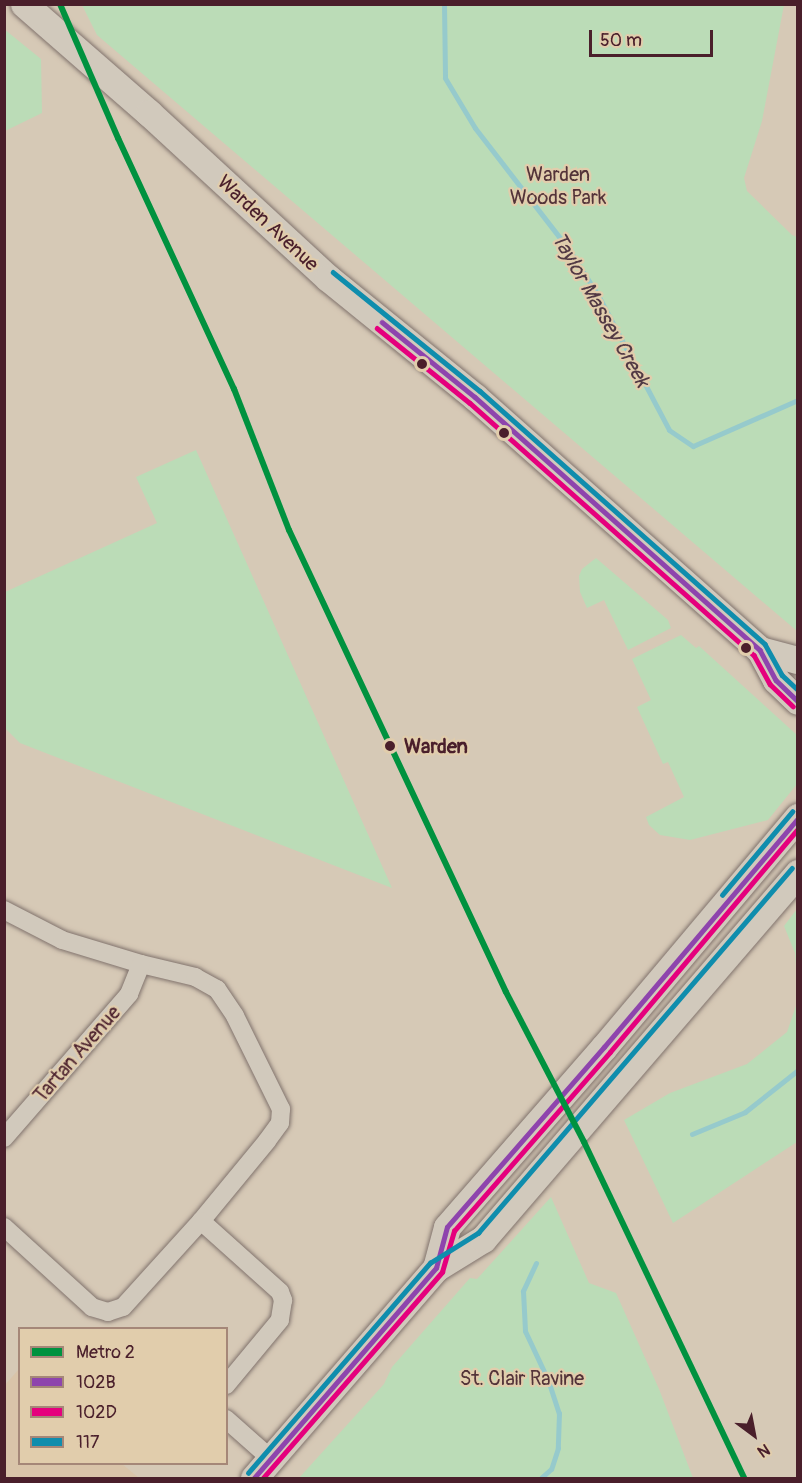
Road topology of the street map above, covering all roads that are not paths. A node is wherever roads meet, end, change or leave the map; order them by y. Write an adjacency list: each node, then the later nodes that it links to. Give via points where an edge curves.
1 (24, 4): 2 (main road, Warden Avenue, via 328,278 475,397)
2 (760, 650): 3 (main road, Warden Avenue); 4 (main road, Warden Avenue, via 776,680)
3 (798, 660)
4 (798, 701)
5 (798, 817): 12 (main road, via 447,1227)
6 (798, 873): 12 (main road, via 483,1239)
7 (4, 909): 8 (street, via 62,940)
8 (141, 964): 9 (street, Tartan Avenue, via 129,994); 10 (street, via 195,976 217,989 235,1016 281,1109 280,1124)
9 (4, 1138)
10 (201, 1221): 11 (street, via 123,1307 108,1312 92,1307); 13 (street, via 280,1292 283,1300 280,1320)
11 (4, 1227)
12 (436, 1268): 15 (main road)
13 (228, 1383)
14 (228, 1422): 15 (street)
15 (263, 1469)

